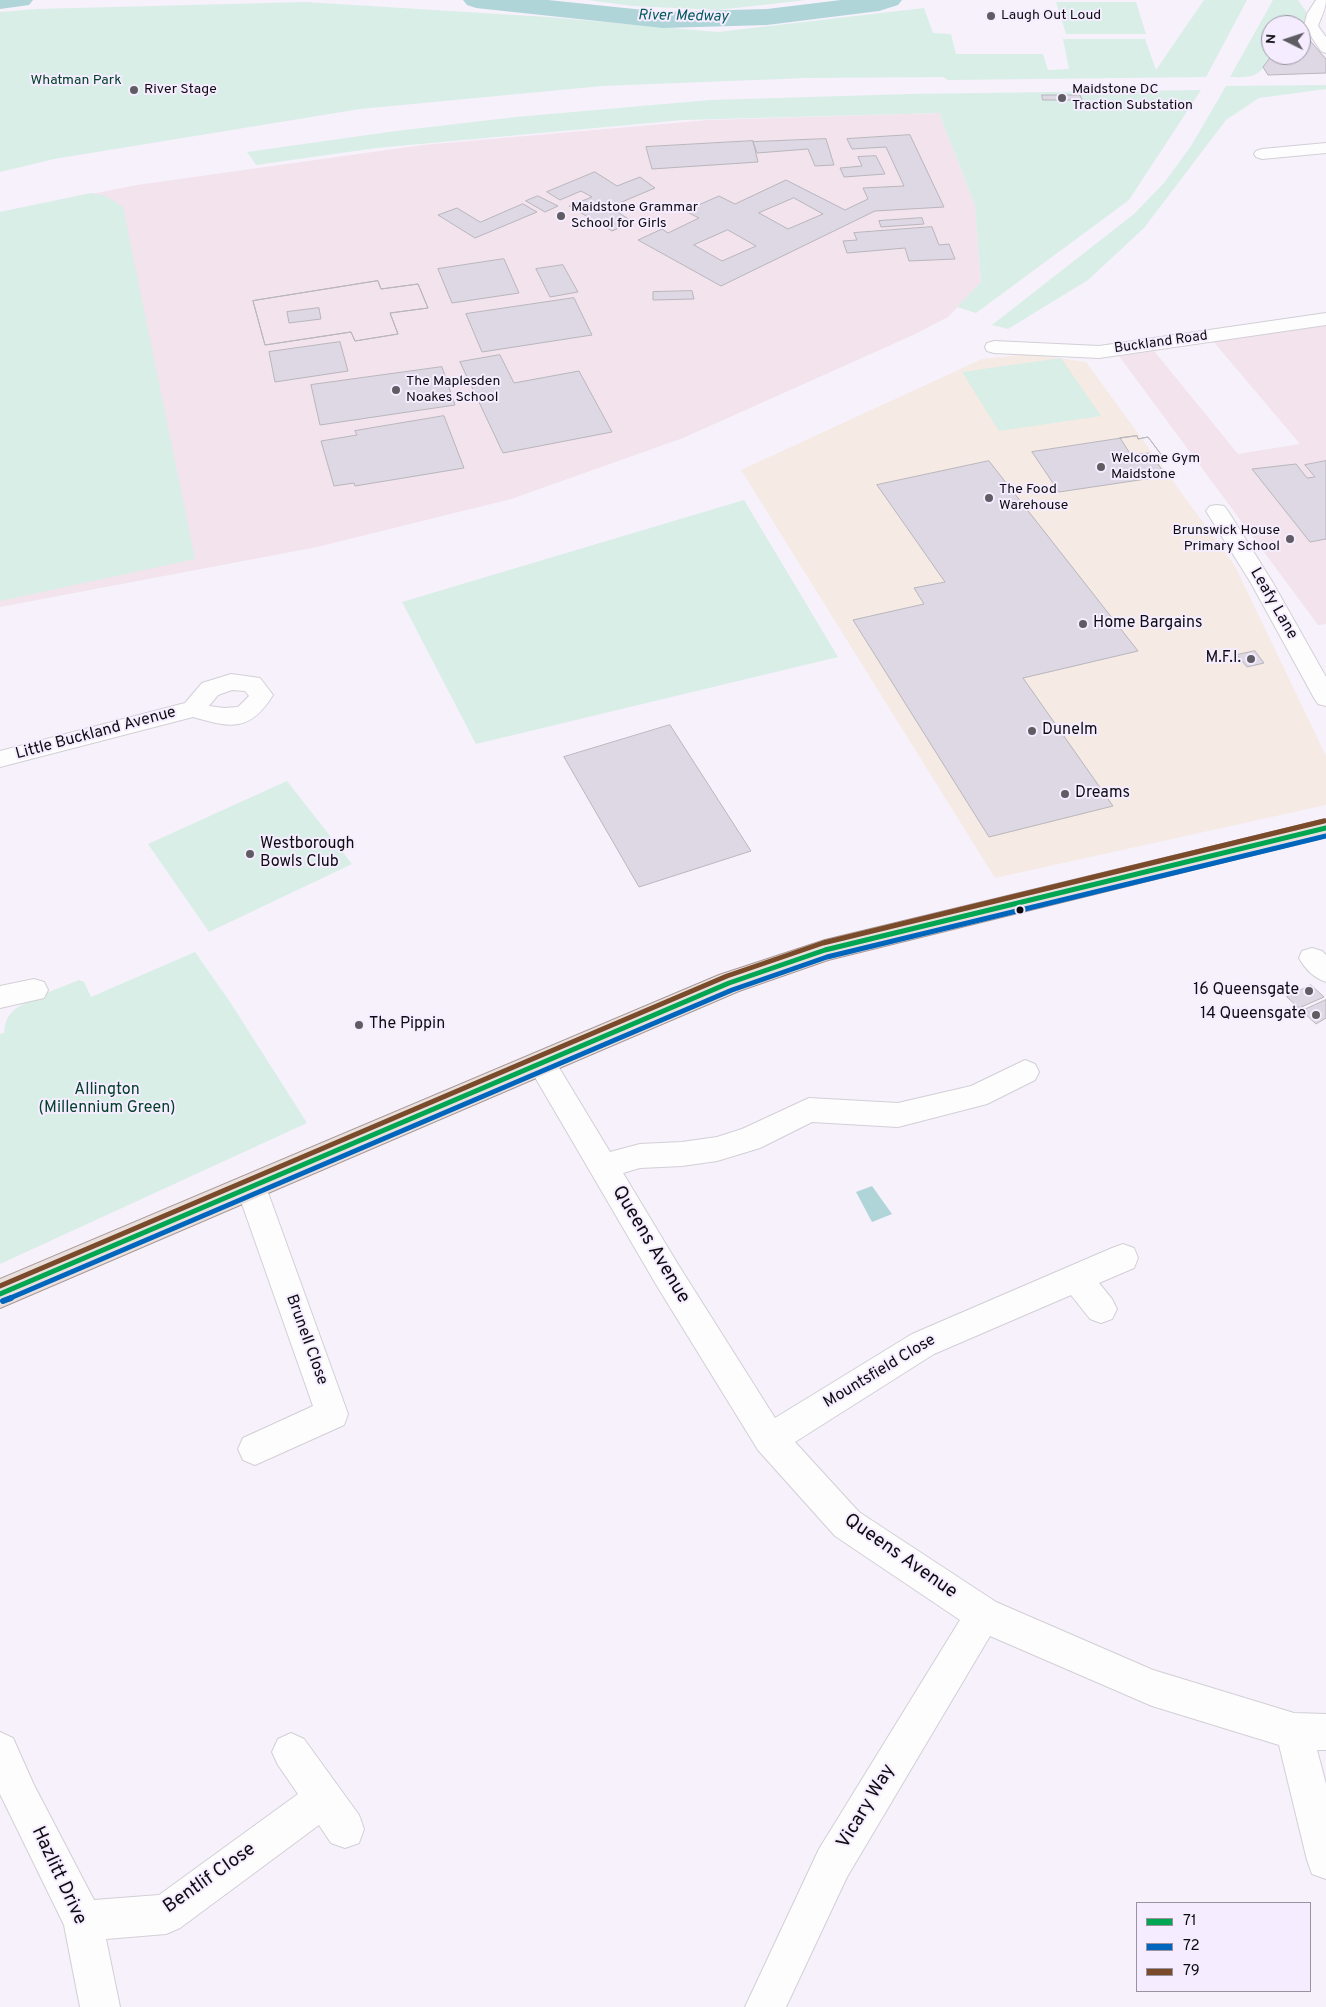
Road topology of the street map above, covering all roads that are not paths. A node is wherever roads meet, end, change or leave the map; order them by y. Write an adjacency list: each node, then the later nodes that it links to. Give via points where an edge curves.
1 (1322, 2): 2 (street, via 1311,26)
2 (1326, 48)
3 (1326, 148): 4 (street)
4 (1262, 154)
5 (1326, 319): 6 (street, Buckland Road, via 1099,352)
6 (994, 347)
7 (1217, 511): 8 (street, Leafy Lane, via 1262,583)
8 (1326, 698)
9 (193, 709): 10 (street, Little Buckland Avenue)
10 (0, 759)
11 (1326, 828): 14 (main road, via 825,950 729,983)
12 (34, 990): 13 (street)
13 (0, 997)
14 (542, 1064): 16 (street, Queens Avenue); 17 (main road)
15 (1025, 1072): 16 (street, via 977,1096 898,1115 809,1110 750,1139 717,1149 640,1156)
16 (602, 1167): 22 (street, Queens Avenue)
17 (251, 1187): 20 (main road); 23 (street, Brunell Close, via 332,1414)
18 (1123, 1258): 19 (street, Mountsfield Close)
19 (1076, 1277): 21 (street); 22 (street, Mountsfield Close, via 923,1344)
20 (0, 1294)
21 (1101, 1310)
22 (770, 1439): 24 (street, Queens Avenue, via 847,1524)
23 (255, 1449)
24 (983, 1615): 25 (street, Queens Avenue, via 1152,1688); 33 (street, Vicary Way, via 833,1863)
25 (1310, 1732): 30 (street)
26 (0, 1751): 31 (street, Hazlitt Drive)
27 (291, 1752): 28 (street)
28 (323, 1799): 29 (street); 31 (street, Bentlif Close, via 166,1914)
29 (346, 1829)
30 (1326, 1860)
31 (83, 1921): 32 (street, Hazlitt Drive)
32 (100, 2007)
33 (765, 2007)

